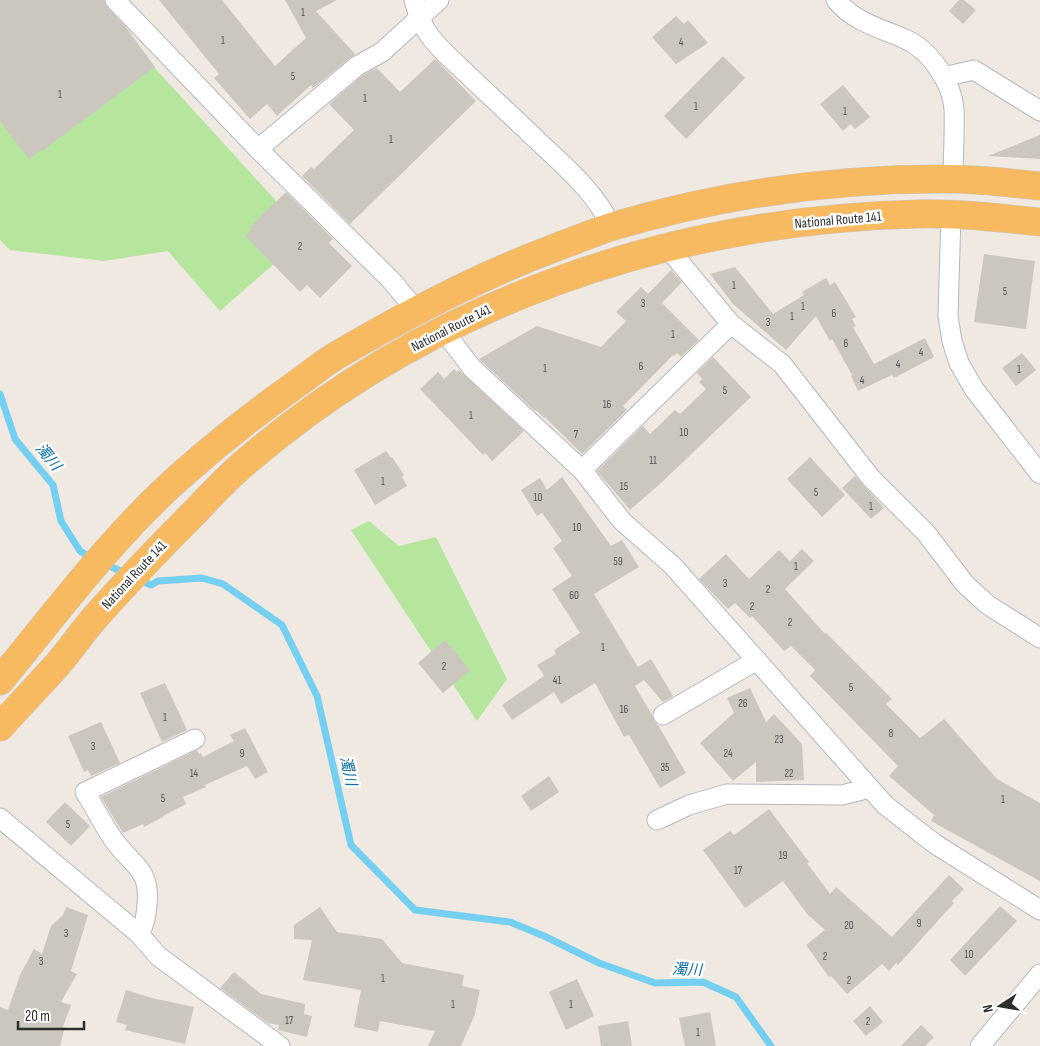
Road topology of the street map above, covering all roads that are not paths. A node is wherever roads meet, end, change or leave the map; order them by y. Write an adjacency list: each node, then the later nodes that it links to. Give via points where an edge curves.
1 (115, 0): 7 (street)
2 (439, 0): 4 (street)
3 (836, 0): 5 (street, via 862,22 908,40 925,53)
4 (416, 9): 7 (street, via 382,52 357,66); 12 (street, via 426,33 570,172 605,213)
5 (943, 77): 6 (street, via 974,70); 8 (street, via 954,108)
6 (1040, 111)
7 (258, 149): 14 (street, via 390,279)
8 (952, 179): 9 (highway); 12 (highway, via 795,187 724,199)
9 (1040, 186)
10 (951, 215): 11 (highway, National Route 141); 13 (highway, National Route 141, via 920,214 775,226); 18 (street, via 948,316 959,363 974,389)
11 (1040, 222)
12 (611, 227): 14 (highway, via 482,277)
13 (667, 247): 15 (street); 16 (highway, National Route 141, via 554,281)
14 (417, 311): 21 (highway, via 332,359 183,473 92,567)
15 (731, 324): 17 (street); 19 (street, via 782,364 871,478 926,533 965,584 988,605)
16 (443, 330): 17 (street, via 472,368); 23 (highway, National Route 141, via 378,365 322,403 281,432 237,470 160,547)
17 (582, 470): 20 (street, via 622,521 673,566)
18 (1040, 474)
19 (1040, 638)
20 (757, 660): 22 (street); 25 (street)
21 (0, 680)
22 (663, 715)
23 (0, 726)
24 (195, 739): 29 (street, via 85,792 114,840 146,879 145,924)
25 (870, 788): 27 (street, via 842,795 727,794 689,804); 28 (street, via 885,805 935,844)
26 (0, 818): 29 (street)
27 (657, 820)
28 (1040, 910)
29 (139, 934): 31 (street, via 158,956)
30 (1040, 974): 32 (street)
31 (280, 1046)
32 (980, 1046)

